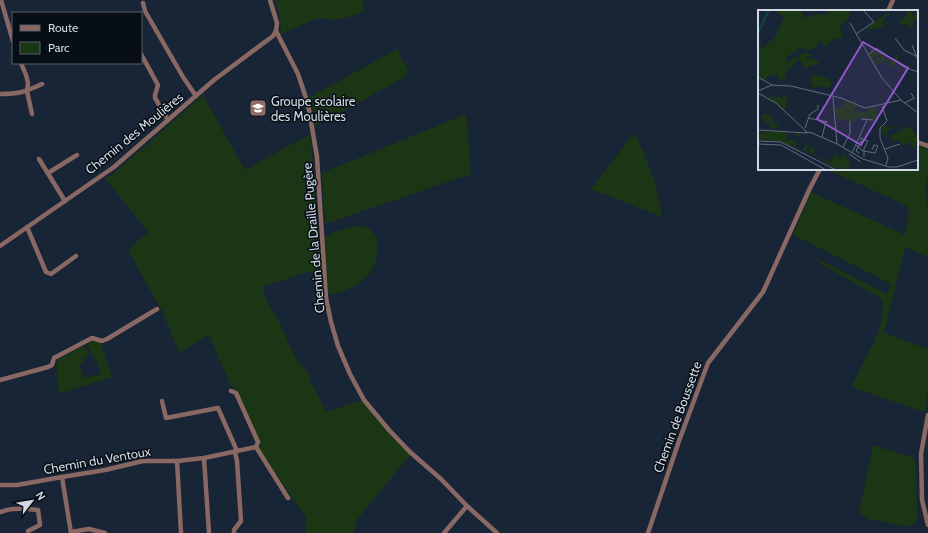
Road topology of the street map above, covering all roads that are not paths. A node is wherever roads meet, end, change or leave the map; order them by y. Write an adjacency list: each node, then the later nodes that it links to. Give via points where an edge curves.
1 (1, 0): 7 (street)
2 (270, 0): 6 (street, Chemin de la Draille Pugère, via 277,23)
3 (893, 0): 5 (street)
4 (143, 3): 13 (street, via 145,11)
5 (888, 10)
6 (276, 31): 13 (street, Chemin des Moulières); 38 (street, Chemin de la Draille Pugère, via 298,74 308,104 317,157 326,298 338,346 364,400 388,430)
7 (12, 38)
8 (142, 56): 15 (street, via 158,85 155,98)
9 (21, 64): 11 (street, via 28,83)
10 (42, 84): 11 (street)
11 (27, 91): 12 (street); 14 (street)
12 (0, 94)
13 (196, 96): 15 (street, Chemin des Moulières)
14 (32, 114)
15 (168, 120): 22 (street, Chemin des Moulières, via 114,167)
16 (918, 142): 17 (street)
17 (928, 146)
18 (77, 155): 21 (street)
19 (39, 158): 21 (street)
20 (819, 170): 49 (street, Chemin de Boussette, via 763,292 708,363)
21 (48, 173): 22 (street)
22 (65, 201): 23 (street, Chemin des Moulières)
23 (27, 227): 24 (street, Chemin des Moulières); 25 (street, via 48,274)
24 (0, 246)
25 (76, 256)
26 (157, 309): 27 (street, via 107,339 102,341 92,338 54,358 52,365 48,367)
27 (0, 380)
28 (231, 391): 31 (street, via 236,393 249,421 258,442)
29 (162, 401): 32 (street, via 166,418 218,408)
30 (928, 415): 40 (street, via 921,454 922,500)
31 (256, 447): 32 (street, Chemin du Ventoux); 37 (street)
32 (236, 451): 33 (street, Chemin du Ventoux); 46 (street, via 241,521)
33 (204, 458): 34 (street, Chemin du Ventoux); 45 (street)
34 (177, 461): 35 (street, Chemin du Ventoux, via 143,461); 44 (street)
35 (62, 477): 36 (street, Chemin du Ventoux, via 18,485); 42 (street)
36 (0, 485)
37 (288, 498)
38 (467, 506): 47 (street); 48 (street, Chemin de la Draille Pugère)
39 (0, 512): 41 (street, via 16,508 38,510 40,525)
40 (928, 525)
41 (28, 531)
42 (71, 532): 43 (street, via 89,529)
43 (105, 533)
44 (181, 533)
45 (209, 533)
46 (234, 533)
47 (444, 533)
48 (497, 533)
49 (648, 533)

